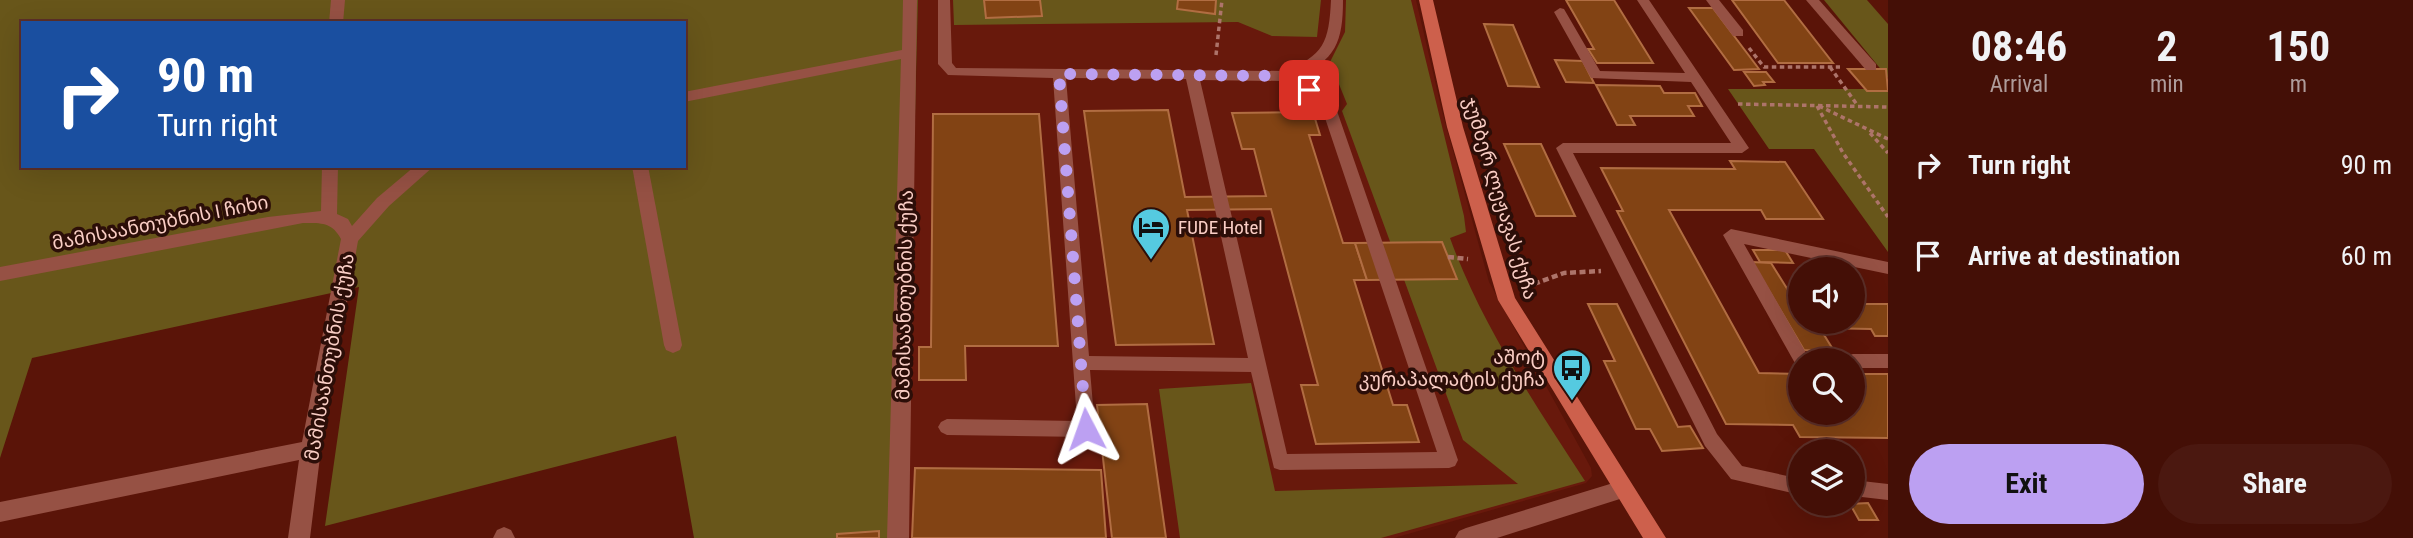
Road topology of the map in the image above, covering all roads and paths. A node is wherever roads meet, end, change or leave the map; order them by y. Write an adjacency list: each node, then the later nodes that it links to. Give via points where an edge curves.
1 (338, 0): 11 (street)
2 (911, 0): 13 (street, მამისაანთუბნის ქუჩა)
3 (944, 0): 16 (lane, via 945,64 953,72)
4 (1222, 0): 18 (path)
5 (1337, 0): 19 (lane, via 1338,31 1332,46 1304,69)
6 (1426, 0): 50 (street, ჯუმბერ ლეჟავას ქუჩა, via 1455,127 1507,300)
7 (1643, 0): 20 (lane)
8 (1712, 0): 12 (lane)
9 (1812, 0): 15 (lane)
10 (1559, 12): 20 (lane, via 1595,75)
11 (336, 21)
12 (1738, 33): 14 (path, via 1764,67)
13 (909, 52): 21 (street); 55 (street, მამისაანთუბნის ქუჩა)
14 (1830, 66): 15 (path); 24 (path)
15 (1871, 67)
16 (1059, 74): 17 (lane); 45 (lane)
17 (1192, 75): 18 (lane); 46 (lane)
18 (1214, 76): 19 (lane)
19 (1285, 76): 46 (lane, via 1321,99 1330,111 1449,460 1280,462)
20 (1696, 78): 22 (lane)
21 (686, 97)
22 (1714, 104): 23 (path); 38 (lane, via 1742,148 1563,148)
23 (1817, 105): 24 (path); 26 (path); 33 (path, via 1843,153)
24 (1859, 106): 25 (path)
25 (1888, 107)
26 (1868, 130): 27 (path); 28 (path)
27 (1888, 139)
28 (1888, 153)
29 (330, 168): 32 (street)
30 (424, 168): 34 (street, მამისაანთუბნის ქუჩა, via 383,202)
31 (640, 168): 41 (street)
32 (328, 217): 34 (street, via 342,224); 39 (street, მამისაანთუბნის I ჩიხი, via 268,223)
33 (1888, 217)
34 (350, 239): 48 (street, მამისაანთუბნის ქუჩა)
35 (1448, 257): 36 (path)
36 (1469, 259)
37 (1888, 268): 42 (lane, via 1731,234)
38 (1625, 270): 40 (path, via 1564,273); 49 (lane, via 1711,440 1730,465 1737,473)
39 (0, 274)
40 (1534, 284)
41 (673, 345)
42 (1795, 348)
43 (1865, 361): 44 (lane)
44 (1888, 361)
45 (1081, 363): 46 (lane); 47 (lane, via 1086,429)
46 (1258, 365)
47 (947, 427)
48 (311, 449): 53 (street); 54 (street, მამისაანთუბნის ქუჩა)
49 (1788, 484)
50 (1623, 489): 56 (street); 57 (street, ჯუმბერ ლეჟავას ქუჩა)
51 (1865, 489): 52 (lane)
52 (1888, 492)
53 (0, 512)
54 (299, 538)
55 (898, 538)
56 (1466, 538)
57 (1655, 538)

